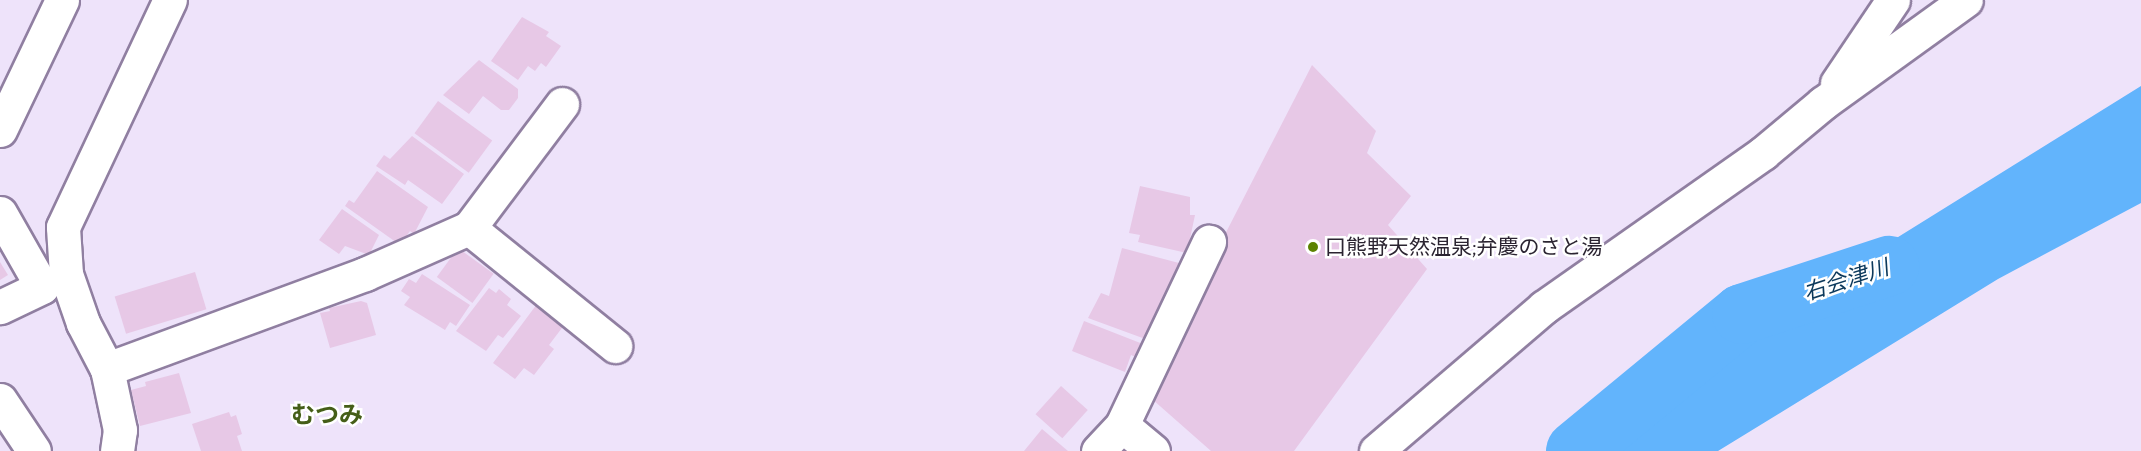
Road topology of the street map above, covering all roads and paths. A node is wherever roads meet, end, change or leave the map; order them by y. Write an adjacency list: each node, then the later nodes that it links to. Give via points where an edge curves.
1 (62, 0): 7 (street)
2 (170, 0): 13 (street, via 63,227 66,274 83,323)
3 (1893, 0): 5 (street)
4 (1966, 0): 5 (street)
5 (1822, 103): 20 (street, via 1763,153 1544,307)
6 (562, 104): 9 (street)
7 (0, 130)
8 (0, 213): 11 (street, via 42,287)
9 (469, 228): 12 (street); 13 (street, via 365,274)
10 (1209, 242): 15 (street)
11 (0, 307)
12 (615, 346)
13 (107, 369): 17 (street, via 120,430)
14 (0, 400): 16 (street)
15 (1122, 425): 18 (street); 19 (street)
16 (34, 451)
17 (117, 451)
18 (1098, 451)
19 (1153, 451)
20 (1376, 451)

